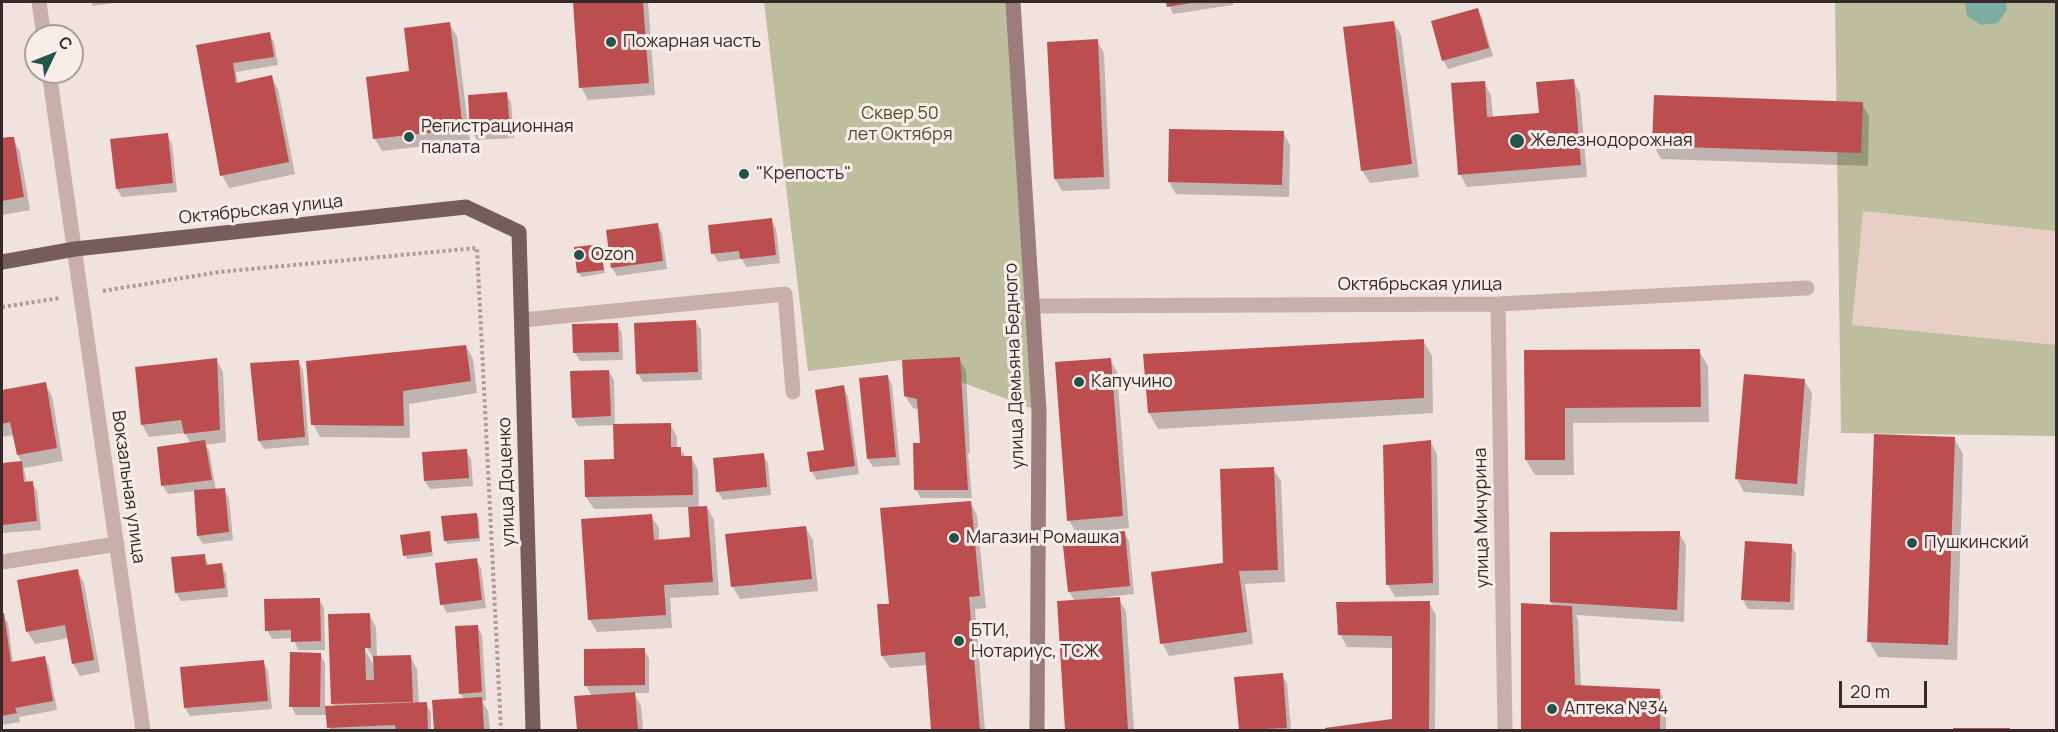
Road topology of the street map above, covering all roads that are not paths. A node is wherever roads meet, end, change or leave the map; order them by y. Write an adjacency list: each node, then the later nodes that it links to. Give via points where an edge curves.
1 (39, 2): 3 (street)
2 (1013, 2): 10 (street, улица Демьяна Бедного)
3 (42, 24)
4 (51, 84): 6 (street, Вокзальная улица)
5 (519, 232): 6 (main road, Октябрьская улица, via 466,207); 11 (main road, улица Доценко)
6 (75, 249): 7 (main road, Октябрьская улица); 13 (street, Вокзальная улица)
7 (2, 262)
8 (1807, 288): 9 (street, Октябрьская улица)
9 (1498, 304): 10 (street, Октябрьская улица); 18 (street, улица Мичурина)
10 (1034, 306): 17 (street, улица Демьяна Бедного, via 1040,411)
11 (522, 320): 12 (street, via 785,294); 16 (main road, улица Доценко)
12 (793, 392)
13 (117, 544): 14 (street); 15 (street, Вокзальная улица)
14 (2, 562)
15 (143, 730)
16 (533, 730)
17 (1037, 730)
18 (1505, 730)

